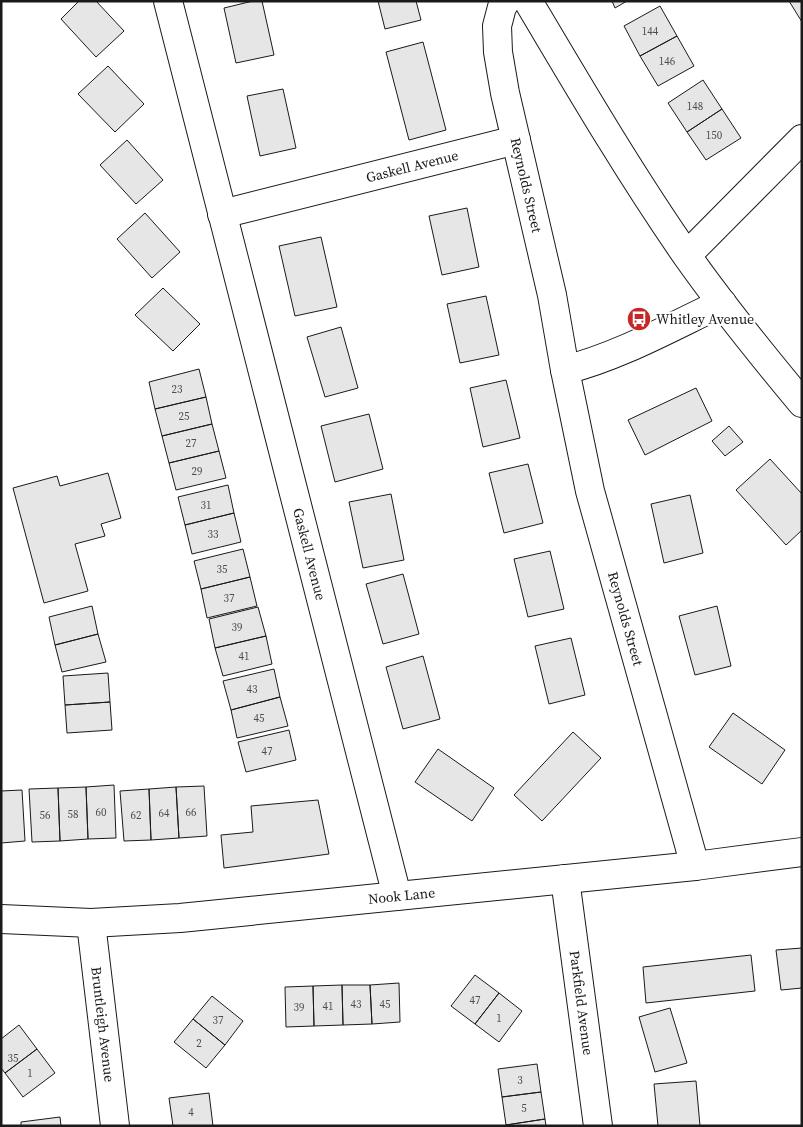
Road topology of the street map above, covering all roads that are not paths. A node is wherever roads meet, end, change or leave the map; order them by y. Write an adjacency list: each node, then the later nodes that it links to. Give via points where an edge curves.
1 (168, 1): 6 (street, Gaskell Avenue)
2 (506, 1): 5 (street, Reynolds Street, via 497,26 498,52)
3 (528, 1): 7 (street, via 599,120)
4 (802, 139): 7 (street)
5 (516, 140): 6 (street, Gaskell Avenue); 9 (street, Reynolds Street, via 552,295)
6 (222, 214): 14 (street, Gaskell Avenue)
7 (687, 255): 8 (street)
8 (722, 303): 9 (street, via 623,349); 10 (street)
9 (565, 370): 12 (street, Reynolds Street, via 590,491)
10 (802, 402)
11 (802, 852): 12 (street, Nook Lane)
12 (695, 866): 13 (street, Nook Lane)
13 (565, 879): 14 (street, Nook Lane); 18 (street, Parkfield Avenue)
14 (398, 896): 16 (street, Nook Lane, via 180,918)
15 (1, 919): 16 (street, Nook Lane)
16 (91, 923): 17 (street, Bruntleigh Avenue)
17 (115, 1126)
18 (598, 1126)

